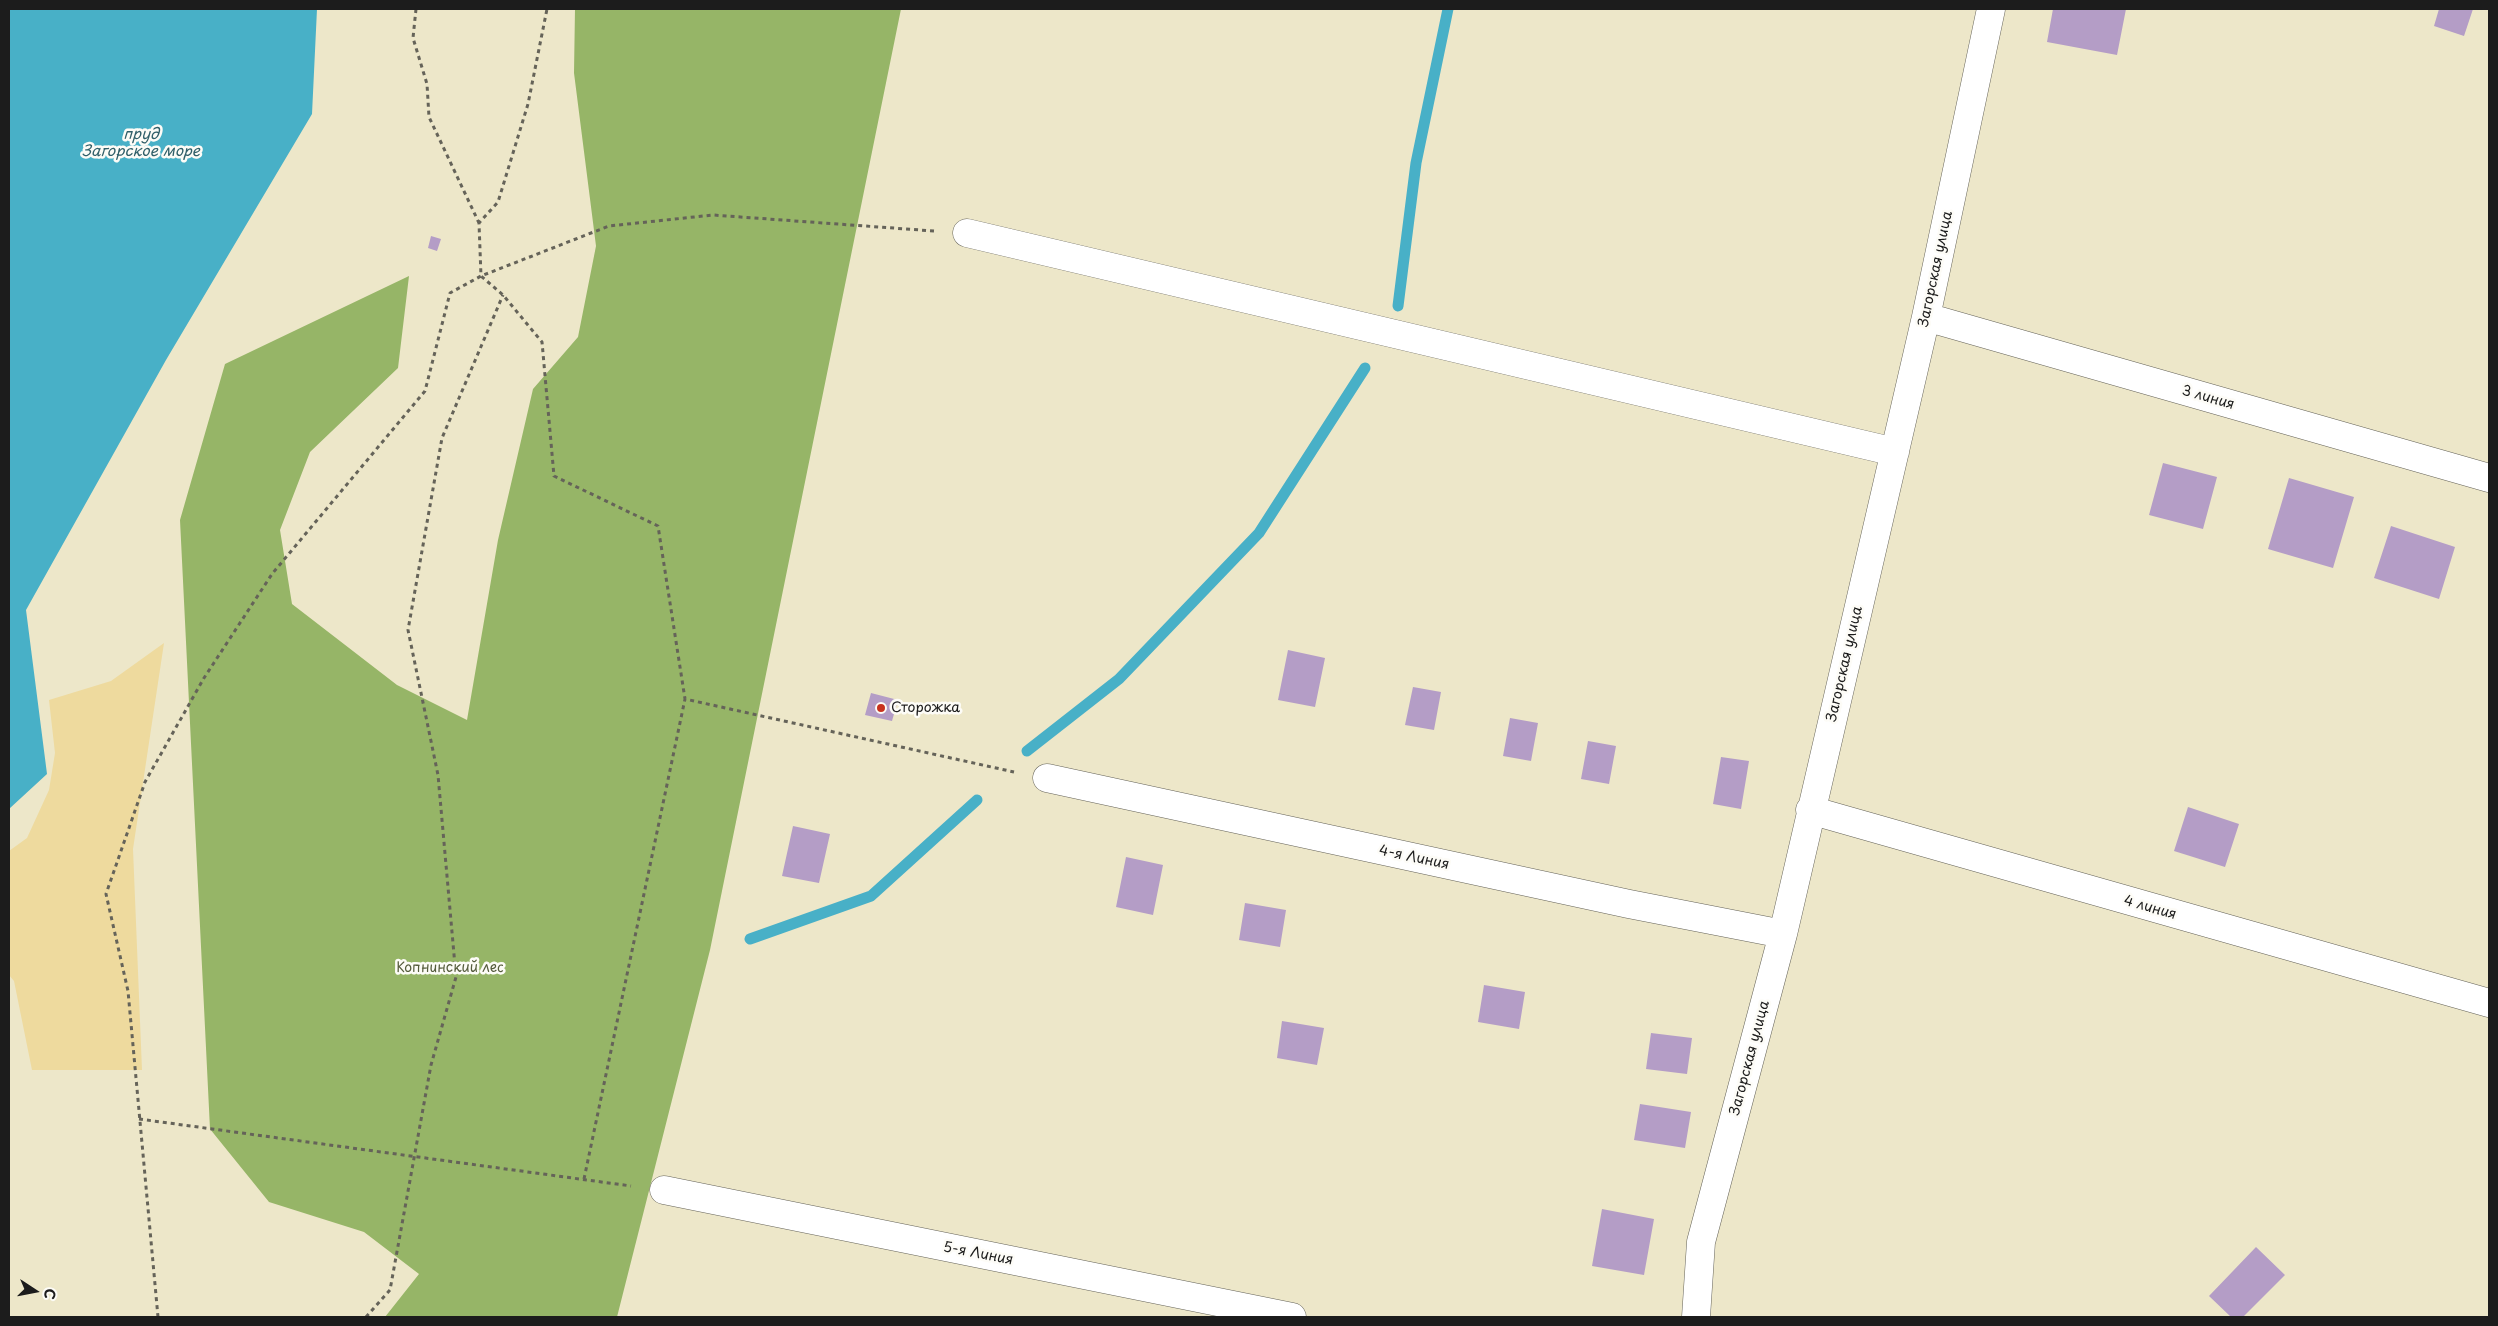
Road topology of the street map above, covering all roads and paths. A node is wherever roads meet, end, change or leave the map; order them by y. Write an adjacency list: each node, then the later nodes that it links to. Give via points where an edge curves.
1 (416, 9): 4 (path, via 414,38 427,84 429,117)
2 (547, 9): 4 (path, via 528,104 498,202)
3 (1991, 9): 8 (street, Загорская улица)
4 (478, 222): 6 (path)
5 (967, 233): 6 (path, via 713,215 610,226); 9 (street)
6 (480, 276): 7 (path); 16 (path, via 450,293 425,391 272,574 204,678 145,782 106,894 128,991)
7 (503, 295): 11 (path, via 542,342 554,476 658,526); 17 (path, via 442,438 408,630 438,775 456,977 431,1065)
8 (1926, 318): 9 (street, Загорская улица); 10 (street, 3 линия)
9 (1894, 452): 13 (street, Загорская улица)
10 (2489, 478)
11 (685, 699): 12 (path); 18 (path)
12 (1047, 778): 14 (street, 4-я Линия, via 1619,902)
13 (1810, 810): 14 (street, Загорская улица); 15 (street, 4 линия)
14 (1782, 934): 23 (street, Загорская улица, via 1701,1242)
15 (2489, 1003)
16 (139, 1118): 17 (path); 20 (path)
17 (415, 1156): 18 (path); 21 (path, via 390,1290)
18 (584, 1179): 19 (path)
19 (664, 1190): 22 (street, 5-я Линия)
20 (158, 1317)
21 (366, 1317)
22 (1292, 1317)
23 (1696, 1317)

